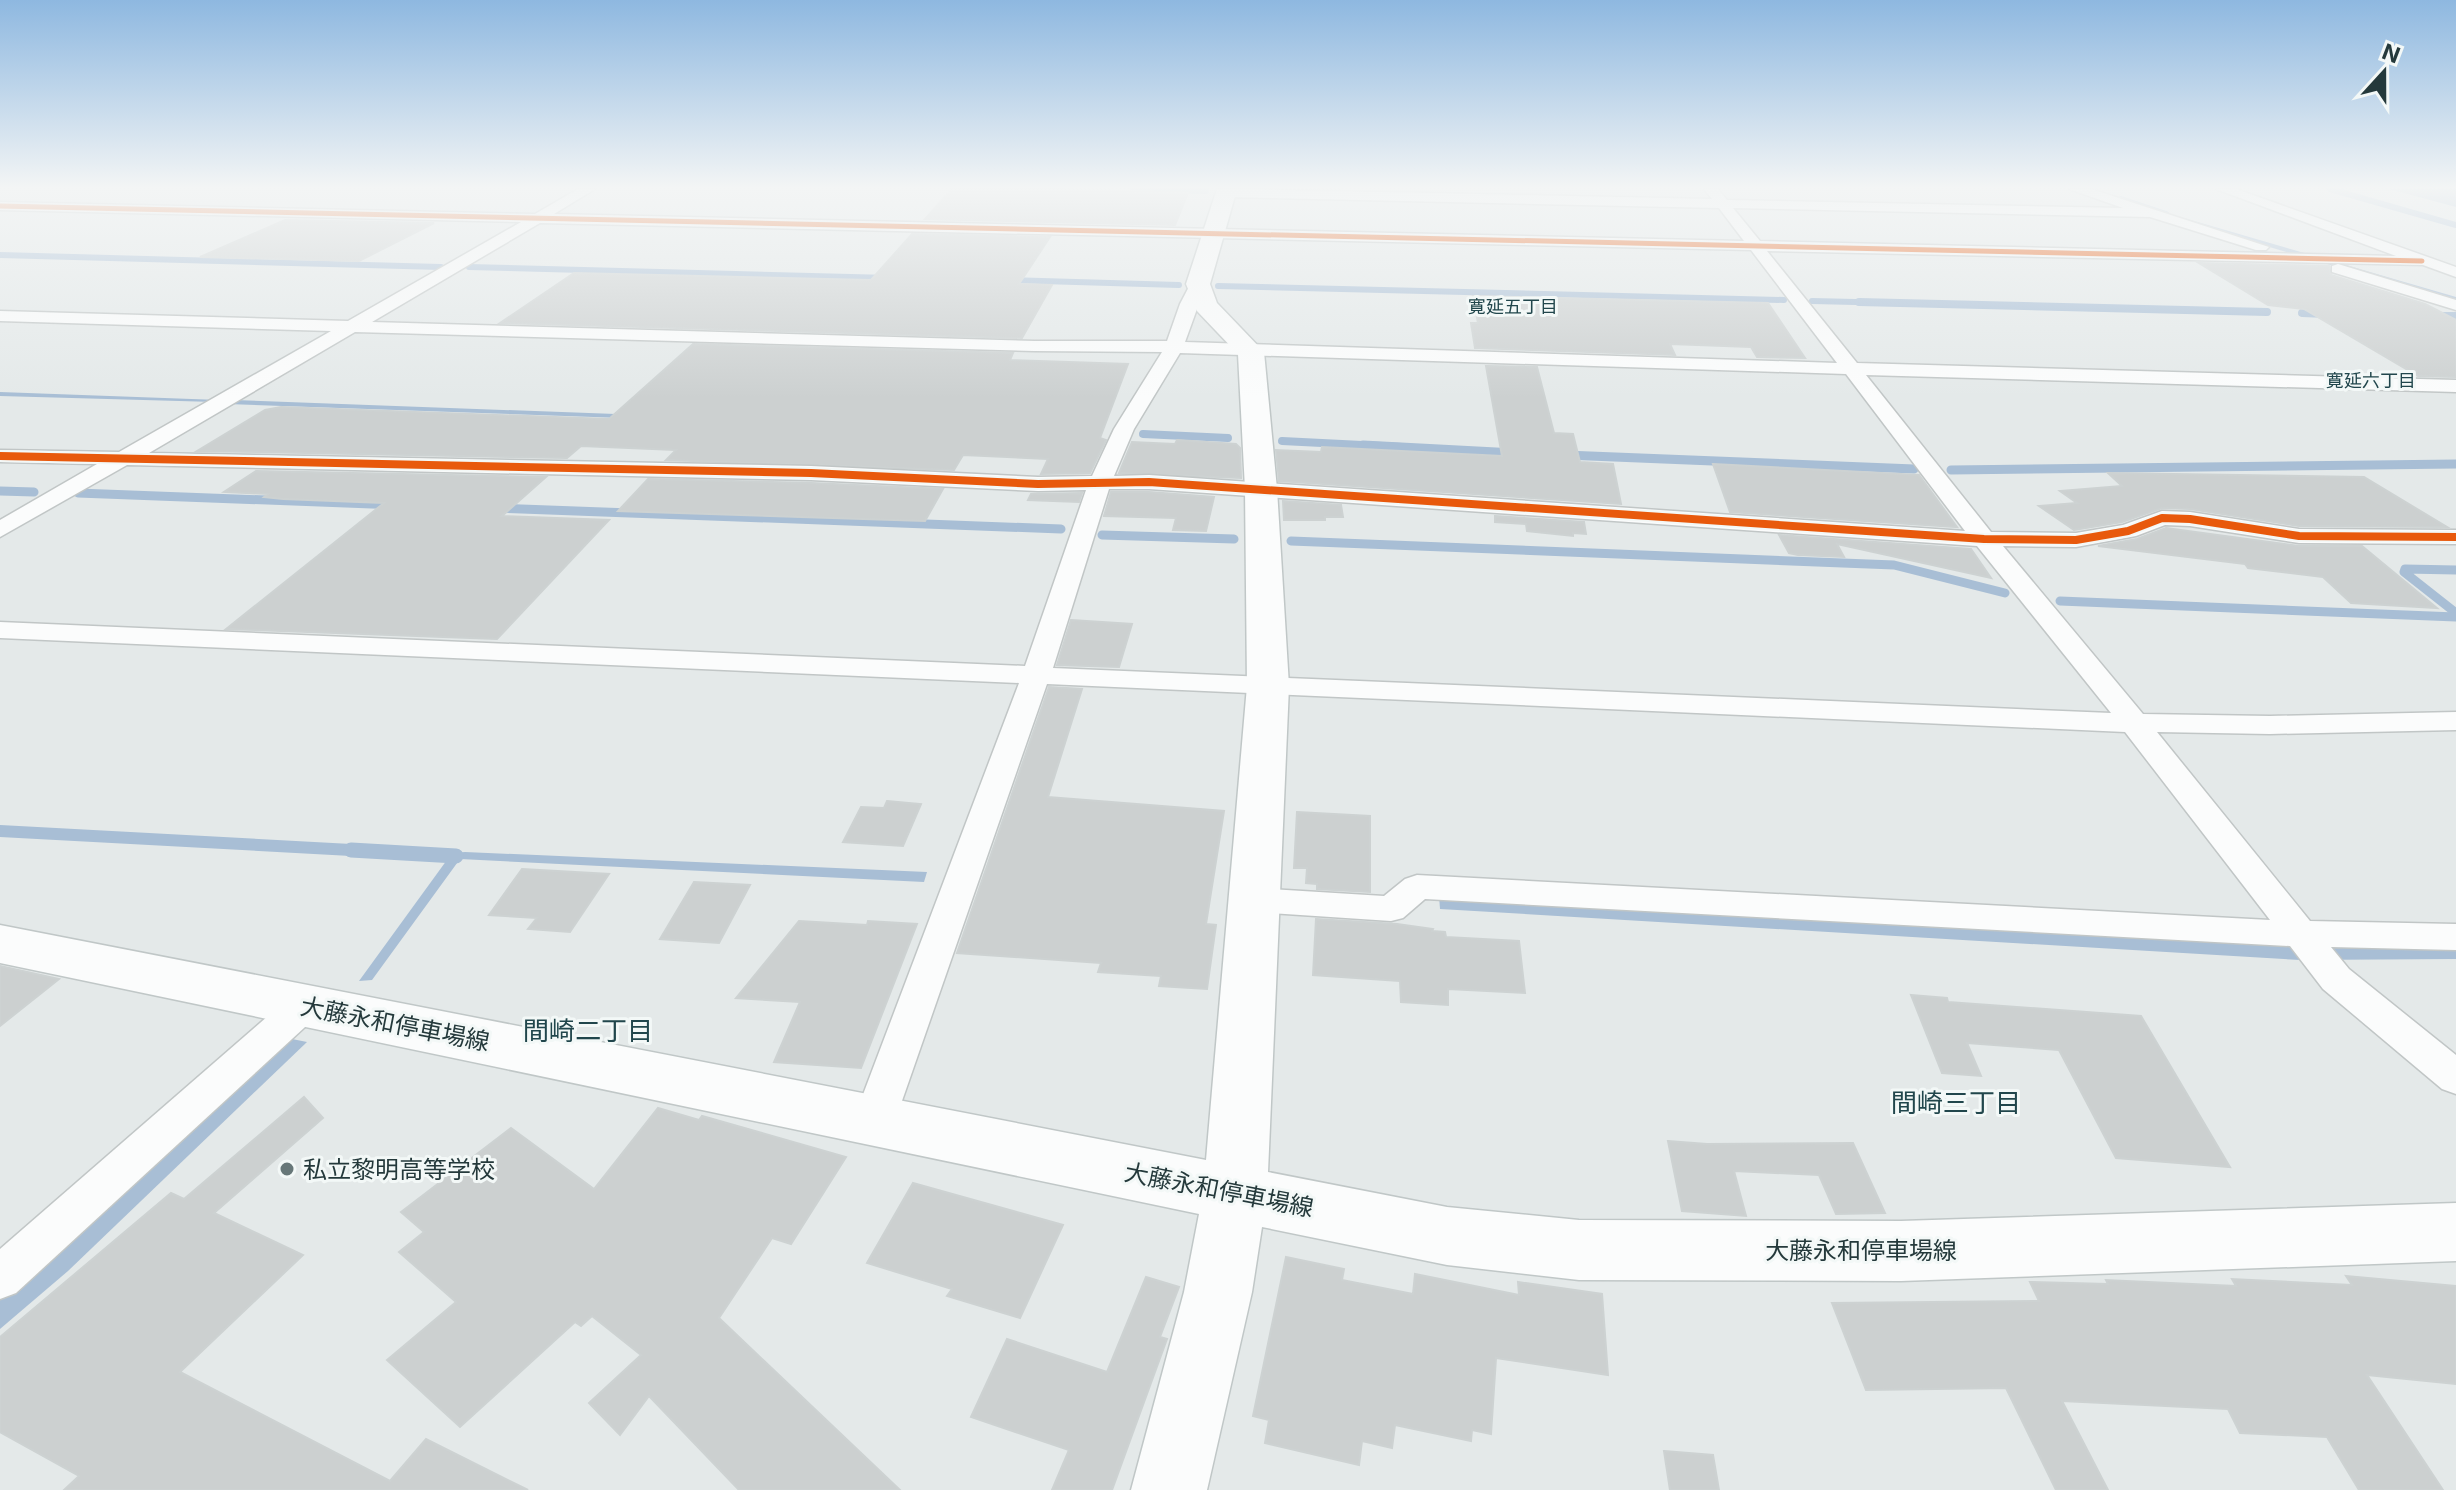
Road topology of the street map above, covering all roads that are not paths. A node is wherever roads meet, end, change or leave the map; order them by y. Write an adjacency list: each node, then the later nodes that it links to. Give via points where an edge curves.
1 (470, 259): 12 (street)
2 (1206, 259): 9 (street)
3 (1766, 259): 15 (street)
4 (2284, 259): 5 (street)
5 (2304, 259): 7 (street); 10 (street)
6 (2415, 259): 7 (street)
7 (2422, 261): 8 (street)
8 (2456, 272)
9 (1198, 284): 13 (street); 14 (street, via 1206,306)
10 (2456, 305)
11 (0, 316): 12 (street)
12 (354, 327): 13 (street); 18 (street)
13 (1174, 348): 14 (street); 19 (street, via 1124,429)
14 (1251, 352): 15 (street); 20 (street)
15 (1851, 368): 16 (street); 23 (street)
16 (2456, 386)
17 (0, 456): 18 (street)
18 (121, 461): 19 (street, via 811,473); 21 (street)
19 (1099, 485): 20 (street, via 1149,482); 25 (street)
20 (1261, 489): 23 (street); 26 (street)
21 (0, 530)
22 (2456, 537): 23 (street, via 2299,536 2162,518 2128,531 2076,540)
23 (1984, 539): 28 (street)
24 (0, 630): 25 (street)
25 (1036, 676): 26 (street); 35 (street)
26 (1268, 686): 28 (street); 29 (street)
27 (2456, 721): 28 (street)
28 (2131, 723): 32 (street)
29 (1253, 900): 32 (street, via 1391,909 1417,887); 36 (street)
30 (2456, 937): 32 (street)
31 (0, 944): 33 (street, 大藤永和停車場線)
32 (2309, 946): 34 (street, via 2336,979)
33 (304, 1006): 35 (street, 大藤永和停車場線); 38 (street)
34 (2456, 1078)
35 (874, 1121): 36 (street, 大藤永和停車場線)
36 (1235, 1193): 37 (street, 大藤永和停車場線, via 1447,1236 1579,1250 1901,1251); 39 (street, via 1218,1292)
37 (2456, 1232)
38 (0, 1278)
39 (1169, 1490)

